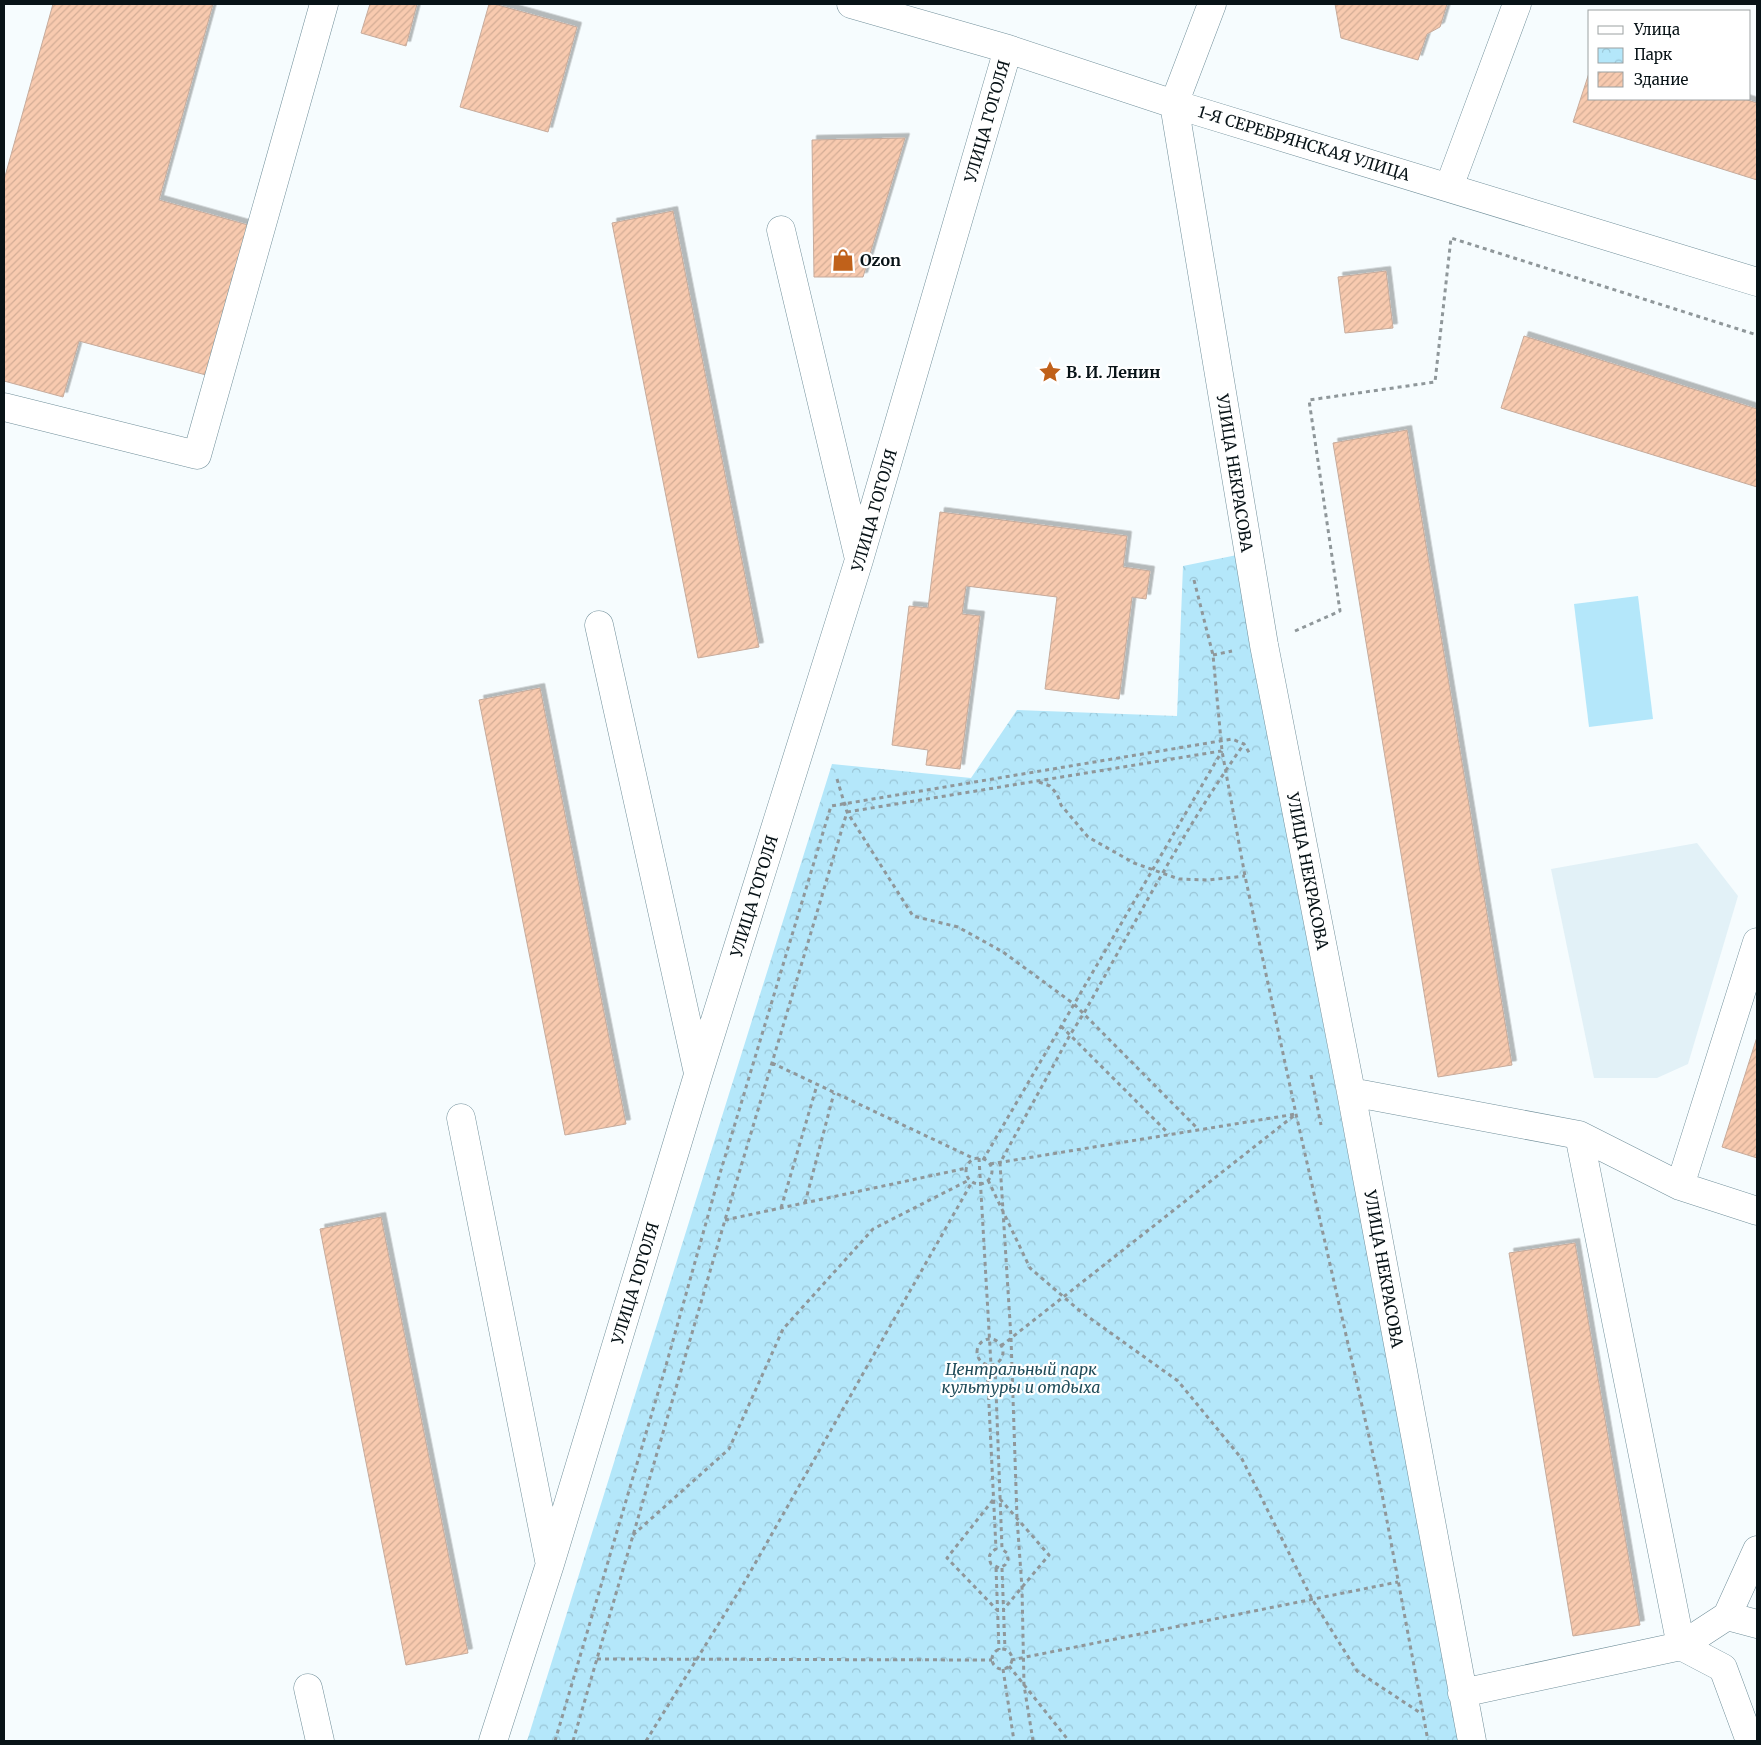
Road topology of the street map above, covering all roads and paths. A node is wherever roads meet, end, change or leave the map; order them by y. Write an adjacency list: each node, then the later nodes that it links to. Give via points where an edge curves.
1 (324, 4): 11 (street, via 197,455)
2 (851, 4): 5 (street, 1-Я СЕРЕБРЯНСКАЯ УЛИЦА)
3 (1212, 4): 6 (street)
4 (1517, 4): 7 (street)
5 (1008, 49): 6 (street, 1-Я СЕРЕБРЯНСКАЯ УЛИЦА); 12 (street, УЛИЦА ГОГОЛЯ)
6 (1174, 104): 7 (street, 1-Я СЕРЕБРЯНСКАЯ УЛИЦА); 15 (street, УЛИЦА НЕКРАСОВА)
7 (1449, 187): 9 (street, 1-Я СЕРЕБРЯНСКАЯ УЛИЦА)
8 (781, 230): 12 (street)
9 (1757, 282)
10 (1757, 335): 15 (path, via 1451,238 1435,382 1309,400 1340,611)
11 (4, 407)
12 (859, 560): 35 (street, УЛИЦА ГОГОЛЯ)
13 (1194, 580): 16 (path, via 1213,655)
14 (599, 625): 35 (street)
15 (1264, 645): 38 (street, УЛИЦА НЕКРАСОВА)
16 (1221, 741): 17 (path); 18 (path); 23 (path)
17 (1244, 744): 19 (path); 20 (path)
18 (1222, 751): 20 (path); 22 (path); 25 (path)
19 (1250, 755)
20 (1226, 769): 26 (path); 27 (path)
21 (837, 778): 23 (path)
22 (1038, 782): 24 (path); 25 (path, via 1050,786 1061,805 1088,837)
23 (844, 804): 24 (path); 94 (path, via 831,806 828,815)
24 (847, 812): 29 (path, via 913,916 958,927 1004,952); 33 (path)
25 (1153, 871): 26 (path); 29 (path)
26 (1163, 874): 27 (path, via 1179,879 1208,880); 30 (path)
27 (1245, 876): 39 (path)
28 (1757, 942): 52 (street)
29 (1074, 1004): 30 (path); 31 (path)
30 (1084, 1013): 32 (path); 42 (path)
31 (1061, 1026): 32 (path); 45 (path)
32 (1070, 1035): 43 (path); 46 (path)
33 (772, 1063): 36 (path); 57 (path)
34 (1310, 1069): 41 (path)
35 (698, 1075): 68 (street, УЛИЦА ГОГОЛЯ)
36 (817, 1085): 37 (path); 54 (path)
37 (834, 1092): 45 (path); 53 (path)
38 (1351, 1092): 44 (street); 90 (street, УЛИЦА НЕКРАСОВА)
39 (1296, 1114): 42 (path); 58 (path); 71 (path, via 1382,1494)
40 (461, 1118): 68 (street)
41 (1321, 1128)
42 (1198, 1129): 43 (path)
43 (1169, 1134): 46 (path)
44 (1579, 1135): 52 (street); 78 (street)
45 (979, 1159): 47 (path); 48 (path); 51 (path)
46 (1000, 1163): 47 (path); 55 (path)
47 (990, 1164): 49 (path, via 992,1173)
48 (966, 1168): 50 (path); 53 (path)
49 (988, 1180): 51 (path); 55 (path)
50 (971, 1181): 51 (path); 66 (path, via 873,1229 783,1329 729,1449); 83 (path, via 744,1583)
51 (980, 1184): 60 (path)
52 (1680, 1186): 56 (street)
53 (805, 1203): 54 (path)
54 (780, 1208): 57 (path)
55 (1002, 1210): 58 (path, via 1030,1268); 59 (path)
56 (1757, 1212)
57 (725, 1220): 66 (path)
58 (1063, 1297): 59 (path); 73 (path, via 1178,1381 1242,1459)
59 (1011, 1338): 61 (path); 65 (path)
60 (990, 1340): 61 (path); 62 (path); 62 (path, via 979,1345 977,1353 980,1361)
61 (1001, 1346): 62 (path, via 1001,1358)
62 (991, 1364): 63 (path); 64 (path)
63 (994, 1499): 69 (path, via 996,1549 990,1552 989,1558); 75 (path, via 947,1558)
64 (1000, 1499): 65 (path); 70 (path, via 1002,1549 1008,1560)
65 (1017, 1518): 72 (path); 72 (path, via 1049,1555)
66 (633, 1536): 82 (path)
67 (1757, 1550): 76 (street)
68 (550, 1564): 93 (street, УЛИЦА ГОГОЛЯ)
69 (996, 1568): 70 (path); 75 (path)
70 (1002, 1568): 74 (path)
71 (1398, 1582): 73 (path); 91 (path)
72 (1022, 1588): 74 (path); 81 (path)
73 (1312, 1599): 81 (path); 91 (path, via 1357,1671)
74 (1003, 1610): 80 (path)
75 (998, 1611): 79 (path)
76 (1727, 1616): 77 (street); 78 (street)
77 (1757, 1624)
78 (1681, 1646): 90 (street); 102 (street, via 1723,1668)
79 (999, 1650): 80 (path); 84 (path)
80 (1005, 1650): 85 (path)
81 (1023, 1657): 85 (path); 88 (path)
82 (597, 1659): 83 (path); 95 (path)
83 (697, 1659): 84 (path); 96 (path)
84 (992, 1660): 87 (path, via 997,1668)
85 (1011, 1660): 86 (path)
86 (1009, 1666): 87 (path); 88 (path)
87 (1003, 1669): 97 (path)
88 (1024, 1685): 98 (path); 99 (path)
89 (308, 1688): 92 (street)
90 (1462, 1693): 101 (street, УЛИЦА НЕКРАСОВА)
91 (1423, 1714): 100 (path)
92 (320, 1741)
93 (493, 1741)
94 (555, 1741)
95 (573, 1741)
96 (646, 1741)
97 (1014, 1741)
98 (1033, 1741)
99 (1069, 1741)
100 (1428, 1741)
101 (1472, 1741)
102 (1750, 1741)

